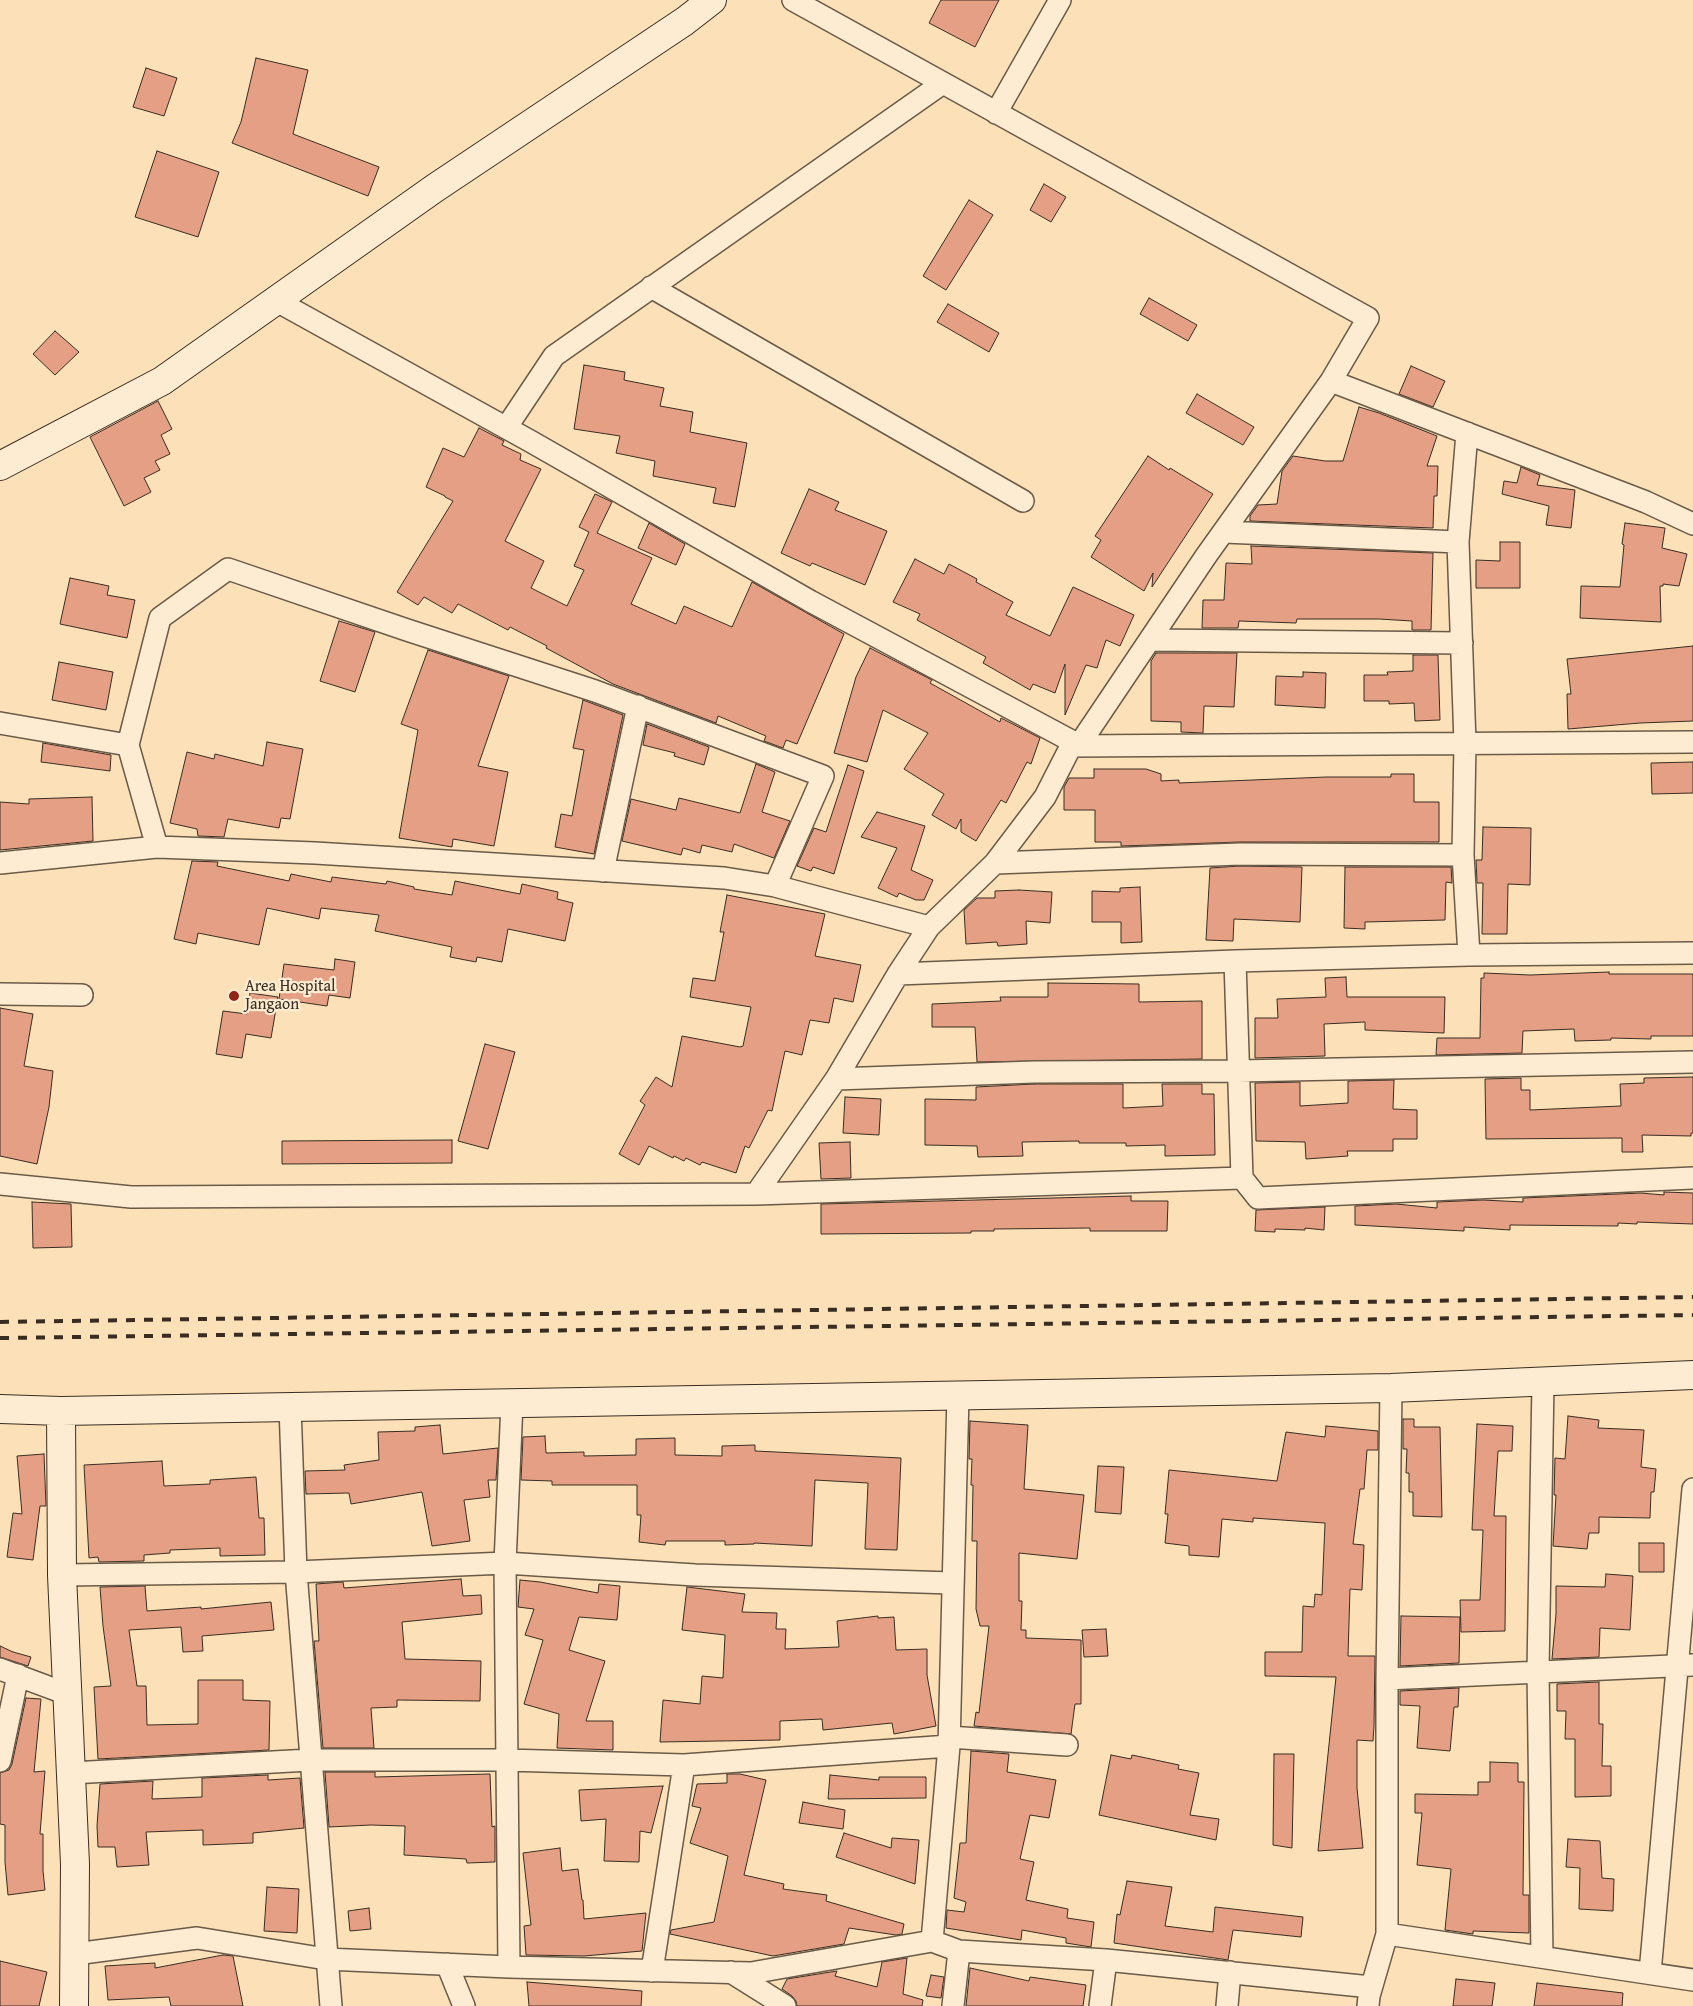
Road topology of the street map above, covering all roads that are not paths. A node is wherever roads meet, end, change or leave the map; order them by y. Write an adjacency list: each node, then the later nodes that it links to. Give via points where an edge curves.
1 (712, 0): 7 (street)
2 (793, 0): 4 (street)
3 (1060, 0): 5 (street)
4 (943, 83): 5 (street); 6 (street)
5 (996, 112): 8 (street, via 1368,318)
6 (651, 288): 9 (street, via 554,356); 12 (street)
7 (275, 300): 9 (street); 11 (street, via 162,381)
8 (1331, 381): 10 (street); 14 (street)
9 (506, 428): 23 (street, via 810,601)
10 (1467, 433): 13 (street, via 1646,502); 15 (street)
11 (0, 466)
12 (1023, 501)
13 (1693, 524)
14 (1224, 532): 15 (street); 16 (street)
15 (1458, 542): 17 (street)
16 (1150, 640): 17 (street); 23 (street)
17 (1462, 643): 21 (street)
18 (638, 706): 22 (street, via 228,569 160,618); 28 (street); 29 (street, via 823,776)
19 (0, 723): 22 (street)
20 (1693, 742): 21 (street)
21 (1466, 743): 23 (street); 25 (street)
22 (128, 745): 24 (street)
23 (1075, 746): 27 (street, via 1045,797)
24 (157, 847): 26 (street); 28 (street)
25 (1463, 854): 27 (street, via 1240,854); 32 (street)
26 (0, 863)
27 (995, 863): 30 (street)
28 (604, 871): 29 (street, via 724,878)
29 (775, 886): 30 (street)
30 (929, 927): 34 (street)
31 (1693, 953): 32 (street)
32 (1469, 955): 33 (street)
33 (1235, 961): 34 (street); 38 (street)
34 (898, 974): 39 (street)
35 (0, 994): 36 (street)
36 (82, 995)
37 (1693, 1062): 38 (street)
38 (1237, 1071): 39 (street, via 1034,1072); 40 (street)
39 (836, 1079): 43 (street)
40 (1242, 1178): 41 (street, via 1258,1198); 43 (street)
41 (1693, 1178)
42 (0, 1184): 43 (street, via 131,1196)
43 (756, 1194)
44 (1693, 1375): 45 (street)
45 (1544, 1382): 46 (street); 58 (street)
46 (1391, 1388): 47 (street); 60 (street)
47 (958, 1396): 48 (street); 56 (street)
48 (512, 1403): 49 (street); 53 (street)
49 (290, 1406): 51 (street); 54 (street)
50 (0, 1409): 51 (street)
51 (61, 1411): 55 (street)
52 (1693, 1489): 57 (street)
53 (505, 1563): 54 (street); 56 (street, via 695,1575); 65 (street)
54 (296, 1572): 55 (street); 64 (street)
55 (62, 1575): 61 (street)
56 (952, 1584): 62 (street)
57 (1685, 1666): 58 (street); 81 (street)
58 (1538, 1671): 60 (street); 73 (street)
59 (9, 1672): 61 (street); 66 (street)
60 (1387, 1679): 69 (street)
61 (67, 1694): 68 (street)
62 (949, 1742): 63 (street); 67 (street); 70 (street)
63 (1067, 1745)
64 (310, 1760): 65 (street); 68 (street); 74 (street)
65 (507, 1760): 67 (street); 77 (street)
66 (0, 1761)
67 (684, 1765): 78 (street)
68 (71, 1773): 72 (street)
69 (1387, 1934): 73 (street); 83 (street)
70 (932, 1941): 71 (street); 79 (street, via 751,1972)
71 (959, 1951): 75 (street); 88 (street)
72 (75, 1954): 74 (street, via 197,1938); 84 (street)
73 (1542, 1957): 81 (street)
74 (326, 1959): 76 (street); 85 (street)
75 (1106, 1960): 80 (street); 89 (street)
76 (447, 1964): 77 (street); 86 (street)
77 (509, 1967): 78 (street)
78 (652, 1970): 79 (street)
79 (730, 1972): 87 (street)
80 (1230, 1972): 83 (street); 90 (street)
81 (1650, 1973): 82 (street)
82 (1693, 1980)
83 (1370, 1996)
84 (74, 2006)
85 (331, 2006)
86 (464, 2006)
87 (785, 2006)
88 (953, 2006)
89 (1100, 2006)
90 (1227, 2006)

